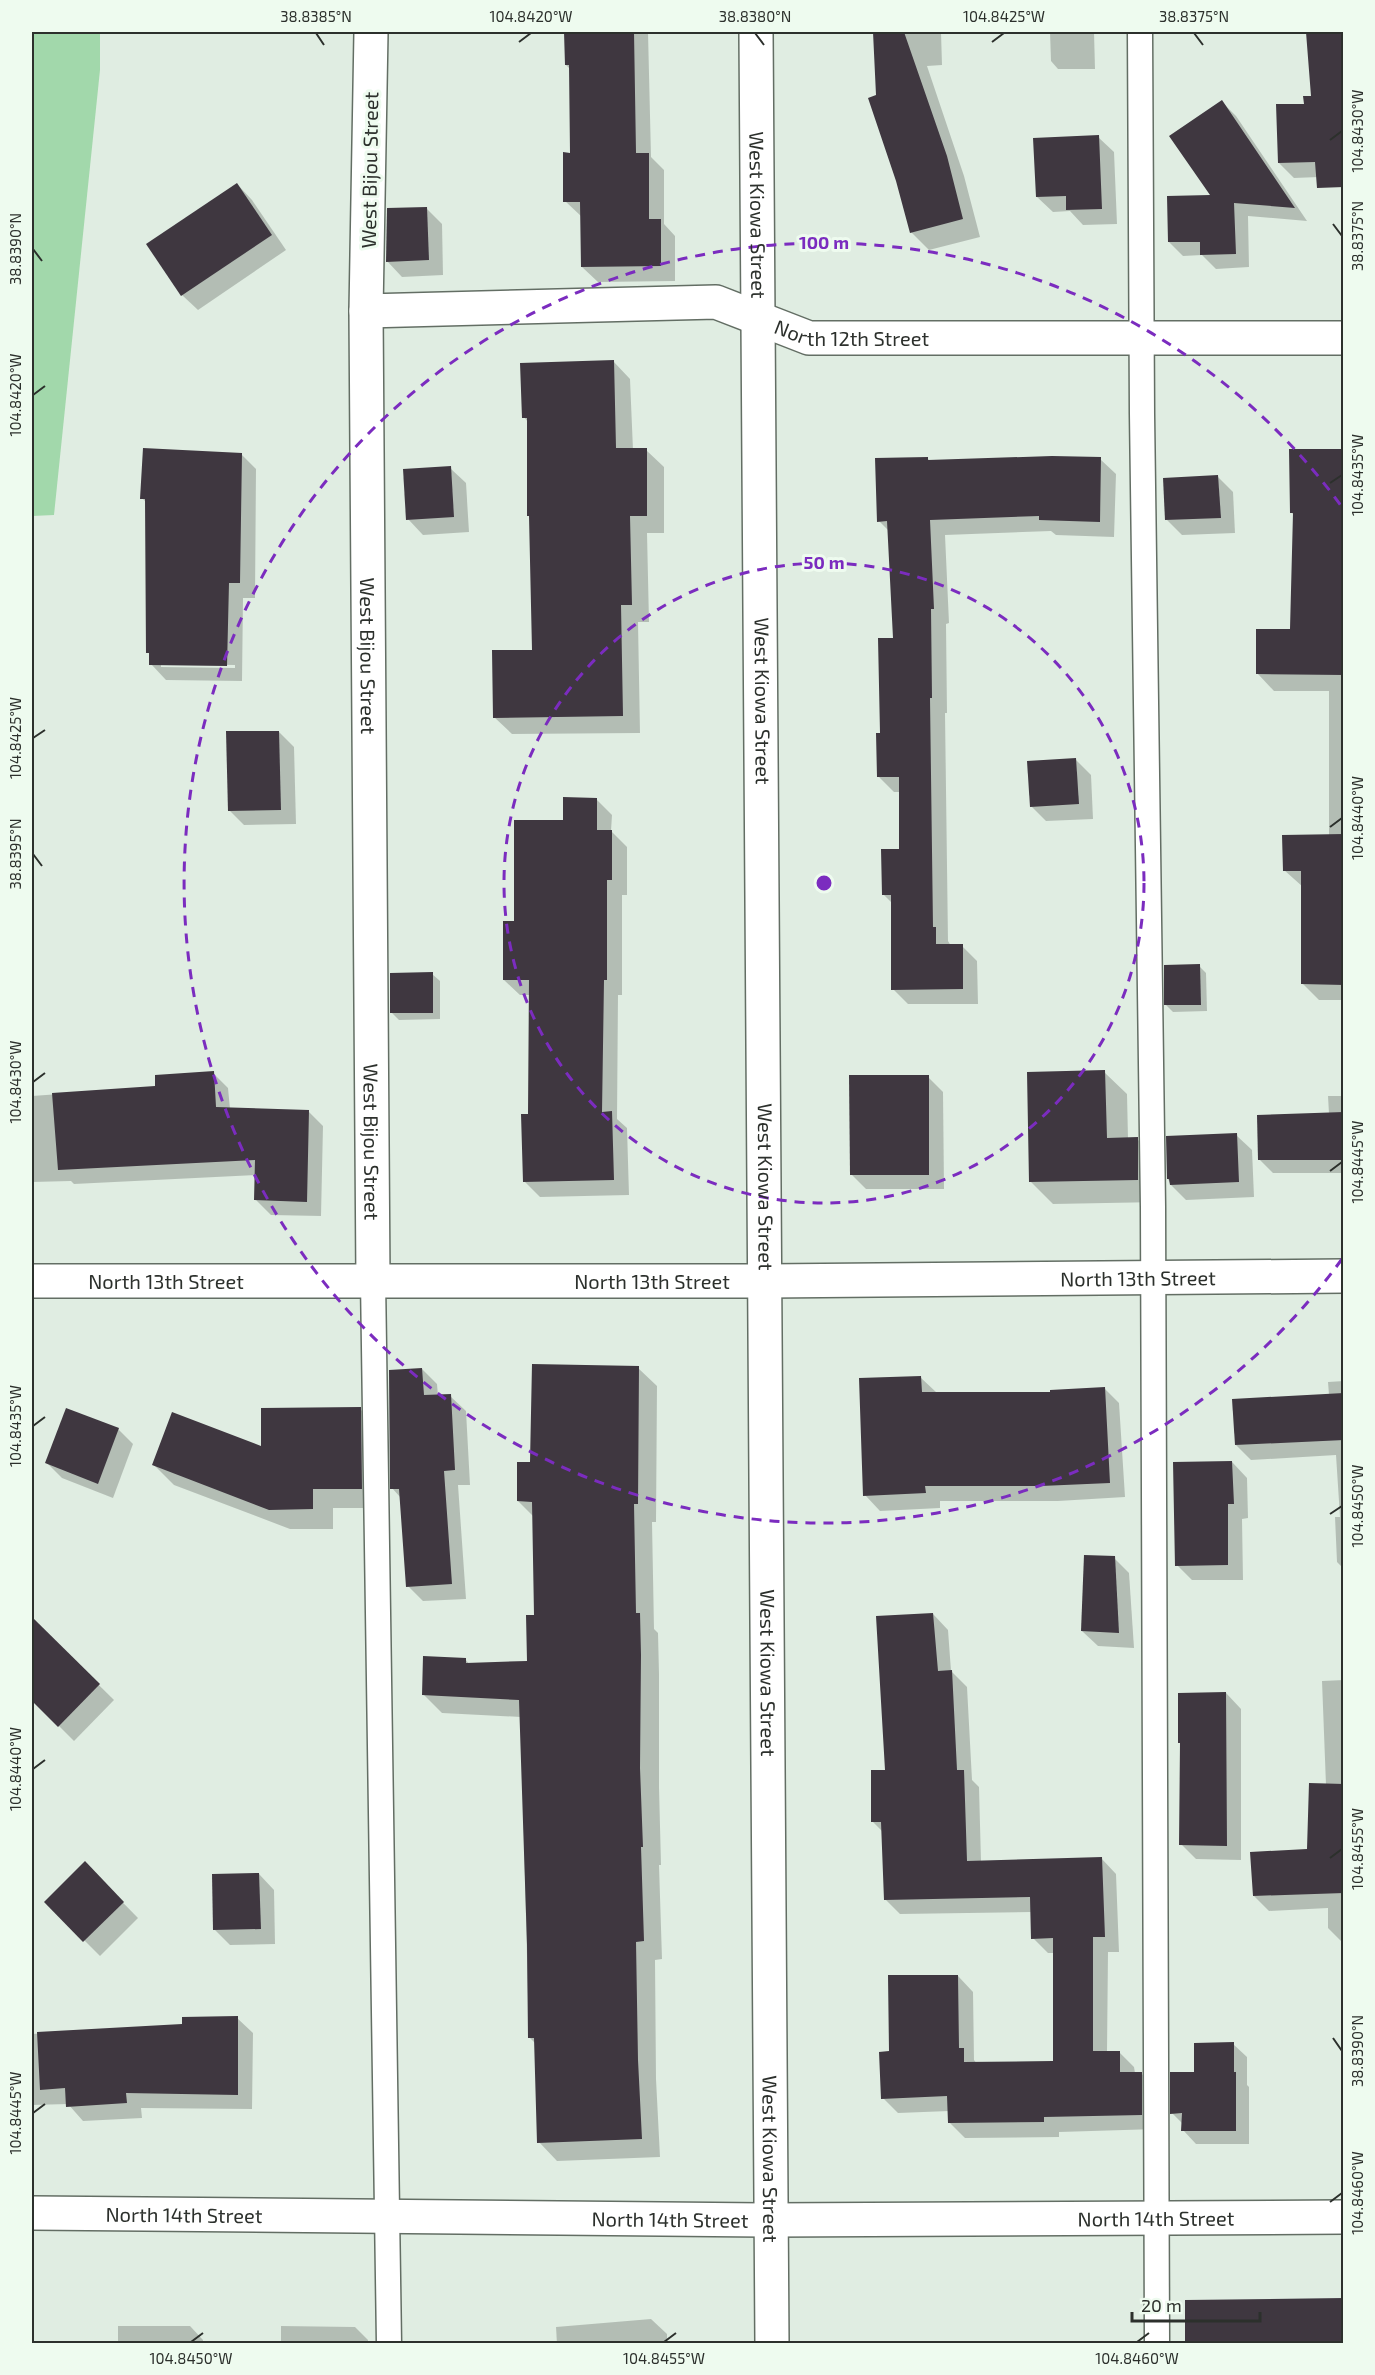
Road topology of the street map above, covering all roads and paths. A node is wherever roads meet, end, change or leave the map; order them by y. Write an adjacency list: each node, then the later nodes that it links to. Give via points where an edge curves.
1 (371, 32): 4 (street, West Bijou Street)
2 (756, 32): 5 (street, West Kiowa Street)
3 (1140, 32): 6 (lane)
4 (366, 311): 5 (street, North 12th Street, via 716,302); 10 (street, West Bijou Street)
5 (760, 321): 6 (street, North 12th Street, via 809,338); 12 (street, West Kiowa Street)
6 (1142, 338): 7 (street, North 12th Street); 9 (lane)
7 (1344, 338)
8 (1344, 1276): 9 (street, North 13th Street)
9 (1153, 1278): 12 (street, North 13th Street); 16 (lane)
10 (374, 1280): 11 (street, North 13th Street); 12 (street, North 13th Street); 14 (lane)
11 (32, 1281)
12 (767, 1281): 17 (street, West Kiowa Street)
13 (32, 2213): 14 (street, North 14th Street)
14 (388, 2216): 17 (street, North 14th Street); 18 (lane)
15 (1344, 2217): 16 (street, North 14th Street)
16 (1157, 2218): 17 (street, North 14th Street); 20 (lane)
17 (771, 2220): 19 (street, West Kiowa Street)
18 (388, 2343)
19 (772, 2343)
20 (1157, 2343)

